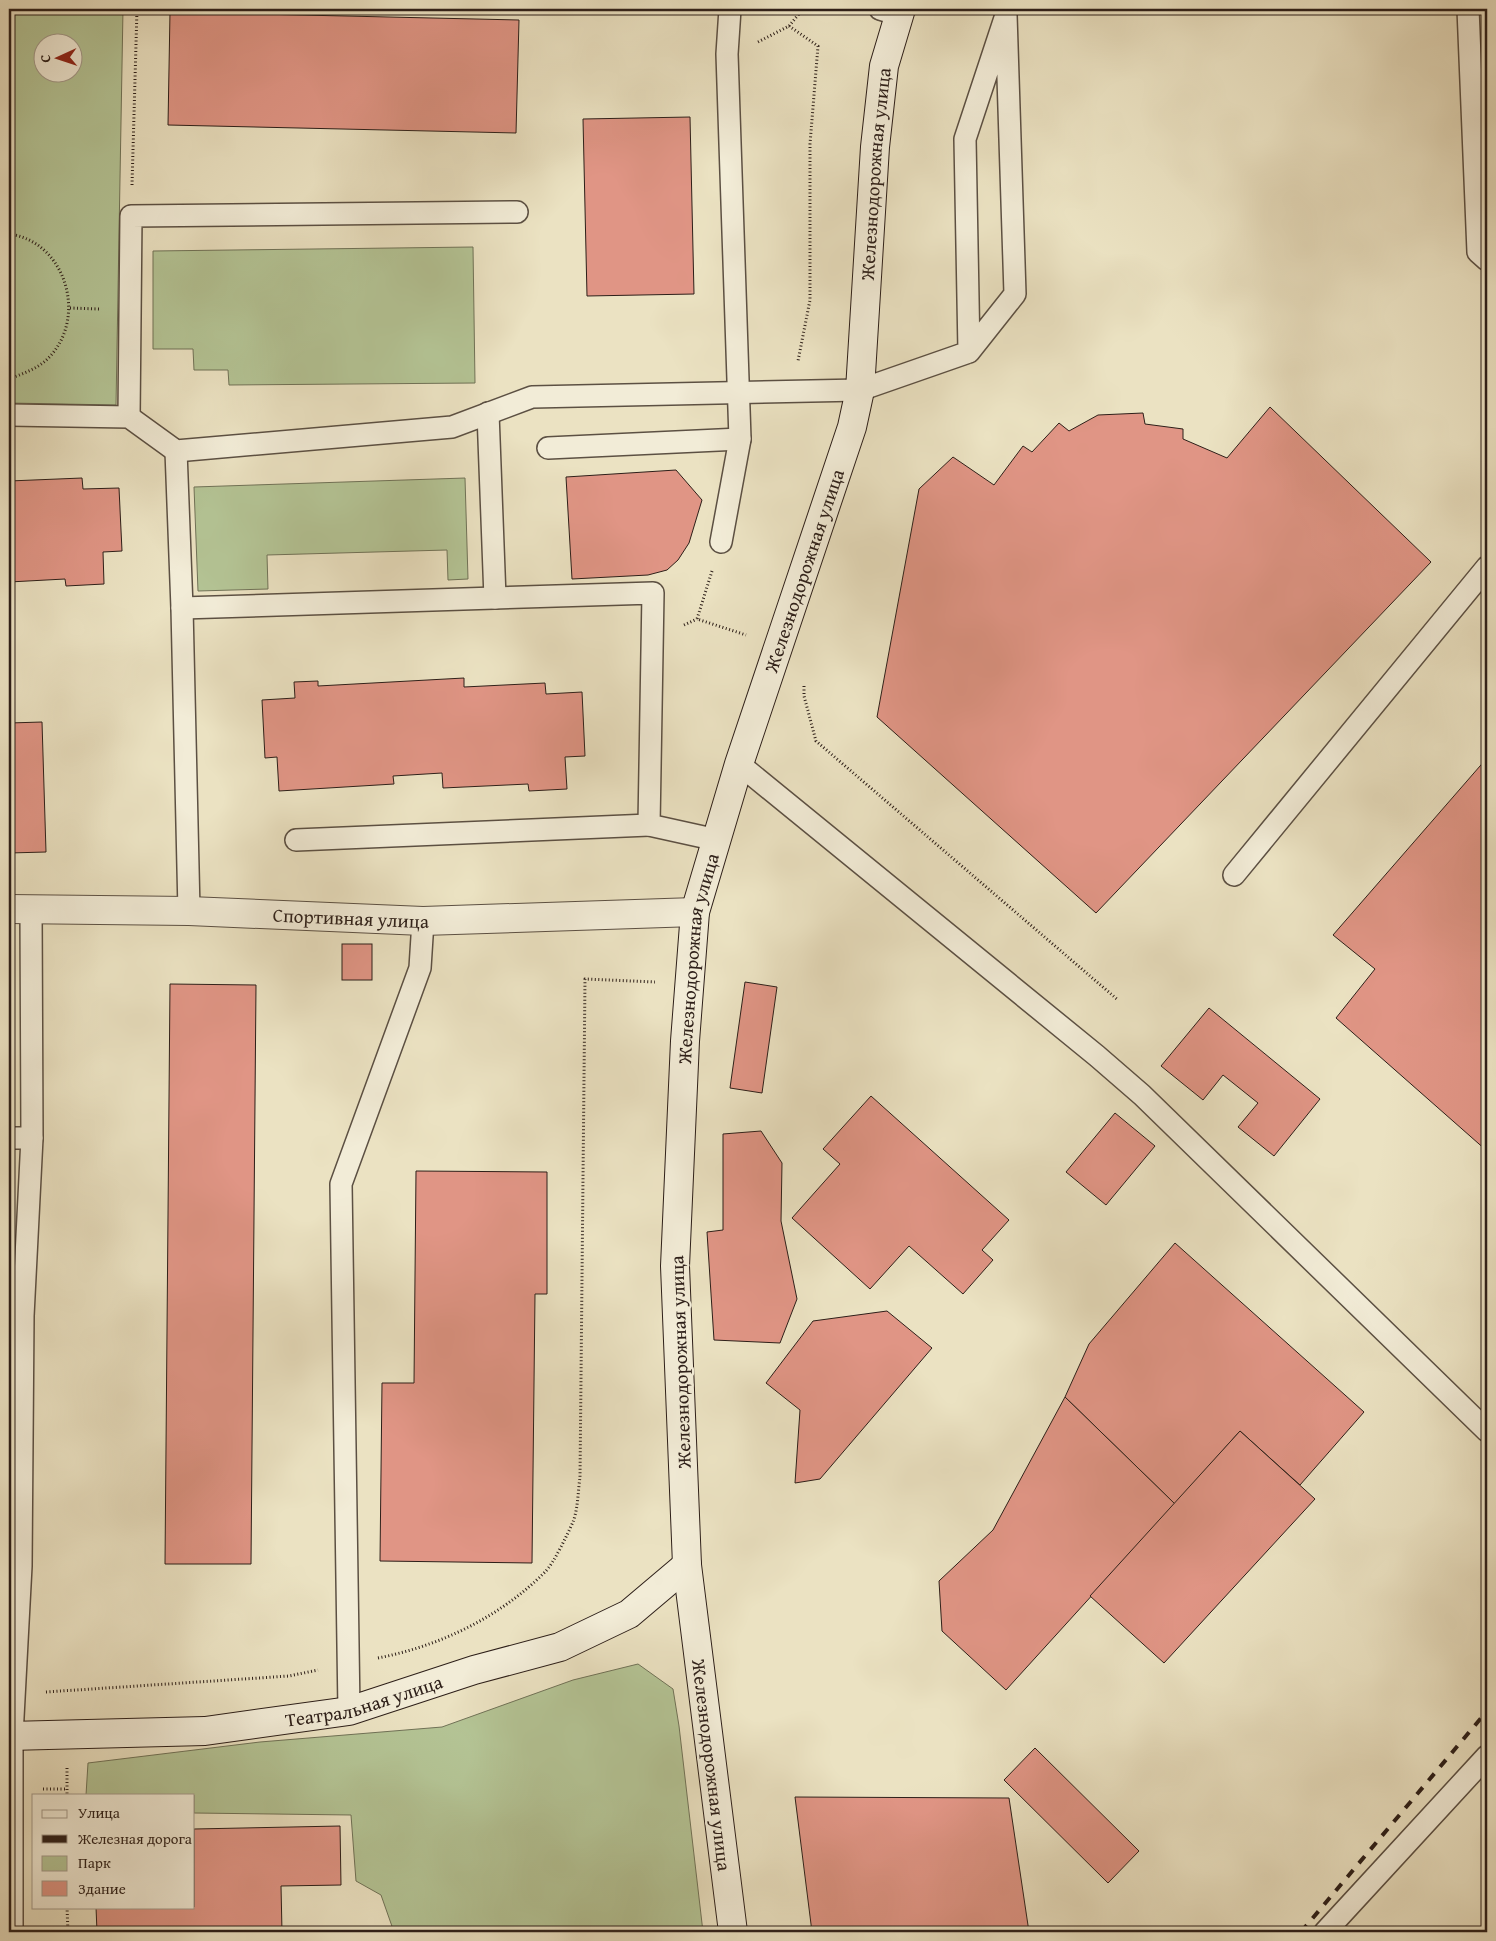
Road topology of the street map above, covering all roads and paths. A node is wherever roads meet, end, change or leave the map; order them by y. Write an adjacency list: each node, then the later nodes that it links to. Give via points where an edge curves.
1 (137, 9): 10 (path)
2 (730, 9): 8 (lane)
3 (803, 9): 7 (path)
4 (1468, 9): 12 (lane, via 1478,252)
5 (893, 11): 16 (main road, Железнодорожная улица, via 875,147)
6 (1008, 12): 13 (lane, via 965,139); 13 (lane, via 1015,294)
7 (789, 26): 8 (path); 15 (path, via 818,46 810,144 810,300)
8 (728, 54): 17 (lane)
9 (517, 212): 10 (lane)
10 (131, 216): 20 (lane)
11 (9, 234): 14 (path, via 39,246 55,262 66,284 70,308 64,333 52,354 32,370)
12 (1487, 260)
13 (969, 352): 16 (lane)
14 (9, 379)
15 (793, 390): 16 (lane); 17 (lane)
16 (860, 390): 28 (main road, Железнодорожная улица, via 852,427)
17 (737, 391): 18 (lane, via 532,397); 21 (lane)
18 (488, 413): 23 (lane, via 452,428); 26 (lane)
19 (9, 415): 20 (lane)
20 (129, 417): 23 (lane)
21 (740, 439): 22 (lane); 24 (lane)
22 (548, 448)
23 (176, 451): 27 (lane)
24 (721, 542): 28 (path, via 697,619)
25 (1487, 567): 34 (lane)
26 (495, 598): 27 (lane); 31 (lane, via 653,593)
27 (182, 608): 36 (lane)
28 (778, 646): 30 (main road, Железнодорожная улица)
29 (804, 680): 40 (path, via 804,696 816,740)
30 (739, 764): 33 (main road, Железнодорожная улица); 43 (lane, via 1142,1095)
31 (649, 825): 32 (lane); 33 (lane)
32 (296, 840)
33 (717, 840): 37 (main road, Железнодорожная улица)
34 (1234, 875)
35 (20, 909): 36 (main road, Спортивная улица); 42 (lane)
36 (189, 911): 38 (main road, Спортивная улица)
37 (695, 912): 38 (main road, Спортивная улица); 39 (main road, Железнодорожная улица)
38 (423, 921): 45 (lane, via 420,968 341,1184)
39 (689, 984): 44 (main road, Железнодорожная улица, via 675,1266); 45 (path, via 586,979 580,1477 573,1521 546,1571 503,1606 457,1635 399,1654)
40 (1118, 1000)
41 (9, 1138): 42 (lane)
42 (32, 1138): 46 (lane, via 23,1316 21,1566)
43 (1487, 1431)
44 (687, 1565): 47 (main road, Театральная улица, via 628,1614 560,1647 474,1670); 55 (main road, Железнодорожная улица)
45 (349, 1664): 46 (path, via 289,1676); 47 (lane)
46 (14, 1694): 48 (lane)
47 (349, 1711): 48 (main road, Театральная улица, via 205,1731)
48 (10, 1736): 53 (lane)
49 (1487, 1756): 56 (lane)
50 (67, 1789): 51 (path)
51 (67, 1794)
52 (68, 1908): 54 (path)
53 (12, 1932)
54 (68, 1932)
55 (733, 1932)
56 (1325, 1932)

